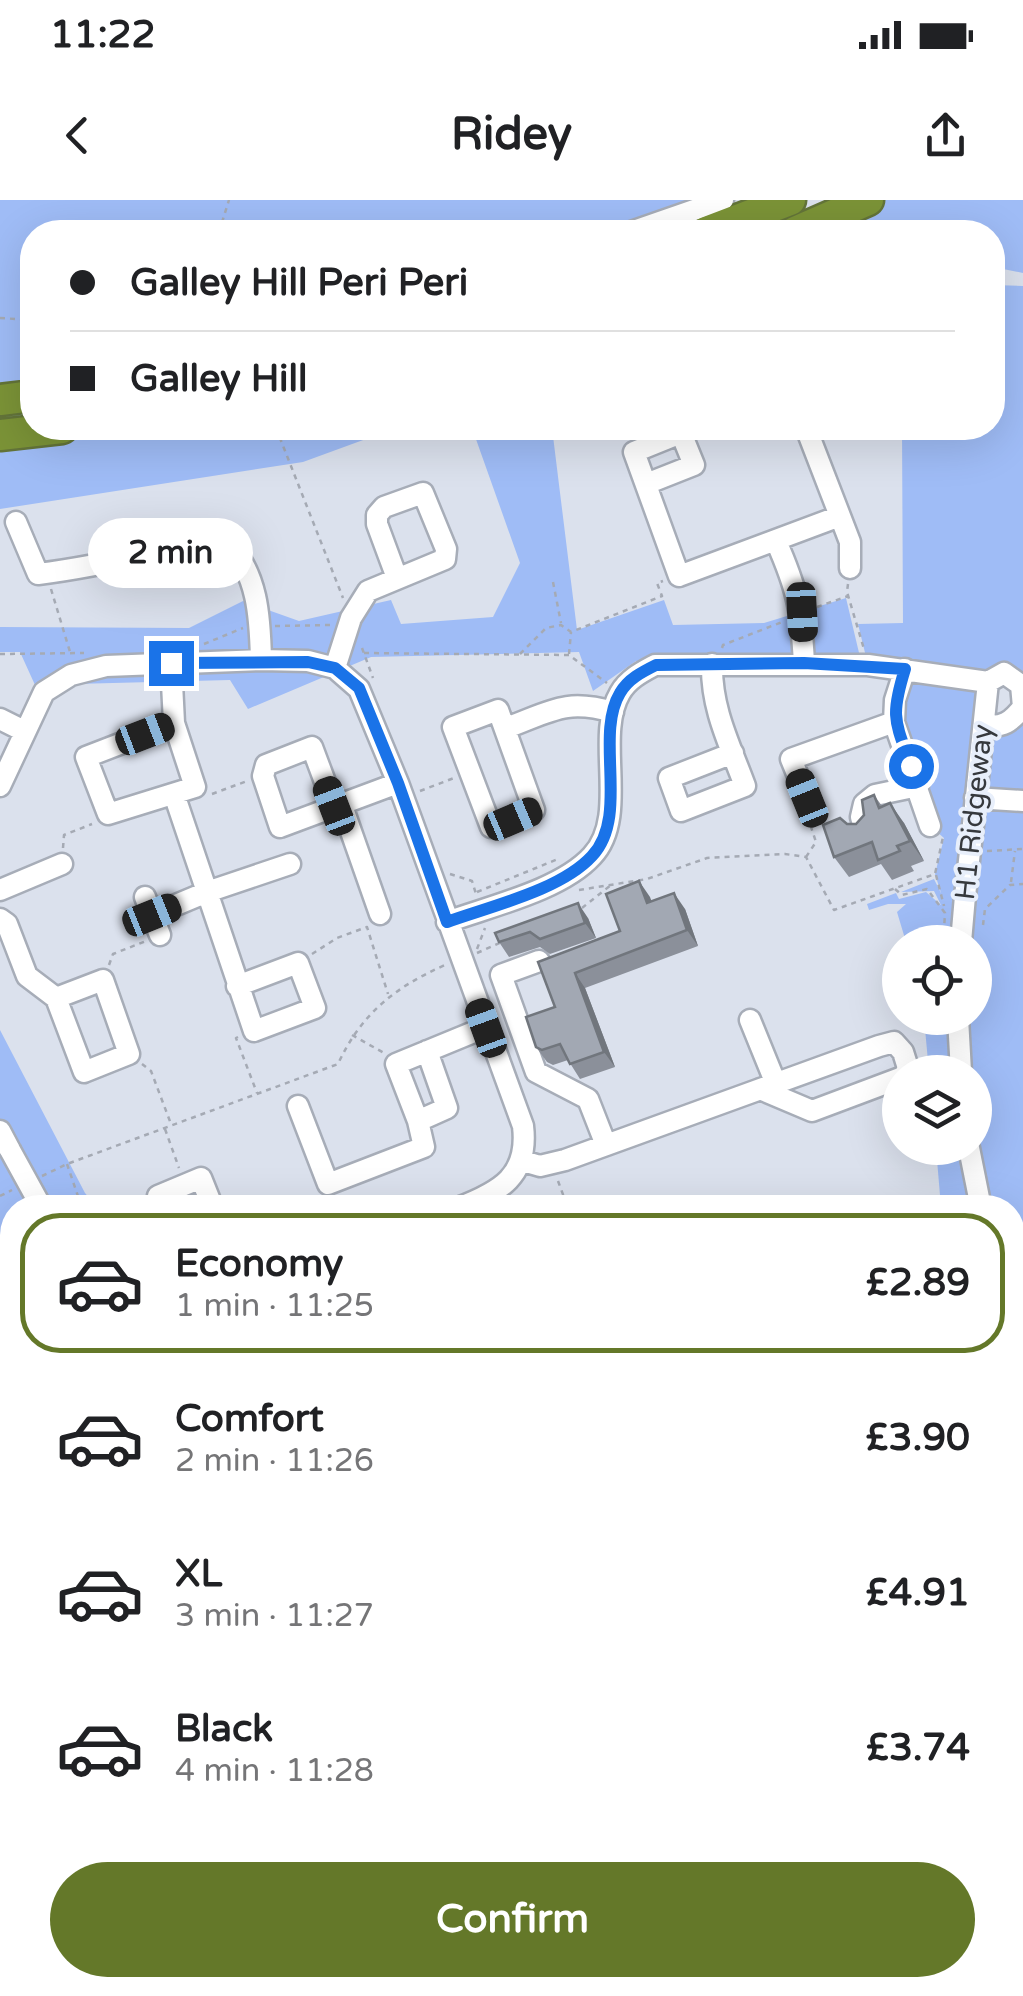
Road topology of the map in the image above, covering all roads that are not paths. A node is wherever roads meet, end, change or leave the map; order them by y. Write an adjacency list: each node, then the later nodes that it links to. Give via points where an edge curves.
1 (723, 200): 4 (street)
2 (790, 200): 5 (highway)
3 (868, 200): 6 (highway)
4 (666, 220)
5 (738, 220)
6 (822, 220)
7 (811, 440): 9 (street)
8 (646, 484): 11 (street, via 679,576)
9 (840, 516): 11 (street); 12 (street)
10 (16, 522): 14 (street, via 38,574 226,541 251,580)
11 (776, 542): 16 (street, via 802,612)
12 (850, 568)
13 (397, 578): 18 (street, via 368,590)
14 (261, 660): 15 (street); 18 (street)
15 (171, 663): 24 (street); 27 (street, via 71,675 44,692)
16 (804, 663): 17 (street); 19 (street)
17 (716, 664): 21 (street, via 656,665 636,675); 28 (street, via 715,710)
18 (335, 668): 31 (street, via 359,688)
19 (905, 669): 20 (street); 23 (street)
20 (988, 682): 25 (street, H1 Ridgeway); 25 (street, via 1004,673 1021,684 1022,707 1012,721)
21 (616, 702): 26 (street, via 571,704); 45 (street, via 608,831 595,854 571,876 478,901)
22 (0, 720): 27 (street)
23 (894, 722): 30 (street); 33 (street, via 792,759)
24 (174, 723): 32 (street, via 194,786); 32 (street, via 86,757 108,814)
25 (984, 725): 34 (street, H1 Ridgeway)
26 (506, 728): 26 (street, via 534,810 492,828 453,727 498,710)
27 (24, 731): 29 (street)
28 (733, 753)
29 (0, 786)
30 (918, 786): 37 (street, via 875,795 864,804); 38 (street)
31 (408, 787): 36 (street); 45 (street)
32 (174, 794): 42 (street)
33 (807, 798)
34 (976, 798): 35 (street); 46 (street, H1 Ridgeway, bridge)
35 (1023, 802)
36 (337, 805): 36 (street, via 280,827 263,776 266,765 312,747); 43 (street)
37 (865, 831)
38 (937, 832)
39 (62, 864): 41 (street)
40 (290, 864): 42 (street)
41 (0, 890)
42 (207, 892): 47 (street, via 148,906); 49 (street)
43 (380, 914)
44 (0, 918): 50 (street, via 27,976)
45 (447, 922): 52 (street, via 468,956)
46 (962, 925)
47 (160, 936)
48 (539, 961): 60 (street, via 501,975 530,1056 536,1072 588,1099)
49 (237, 986): 49 (street, via 298,963 314,1008 254,1031)
50 (56, 998): 50 (street, via 102,980 130,1054 84,1072)
51 (750, 1020): 56 (street)
52 (486, 1028): 53 (street); 61 (street, via 523,1126)
53 (427, 1052): 58 (street, via 447,1108); 58 (street, via 396,1064)
54 (904, 1055): 56 (street, via 894,1042)
55 (882, 1085): 56 (street, via 812,1110)
56 (768, 1086): 60 (street)
57 (298, 1106): 58 (street, via 328,1184 424,1147)
58 (418, 1121)
59 (5, 1141): 63 (street, bridge)
60 (606, 1145): 61 (street, via 540,1166)
61 (522, 1161): 66 (street)
62 (972, 1165): 67 (street)
63 (35, 1195)
64 (160, 1195): 65 (street, via 201,1178)
65 (208, 1195)
66 (490, 1195)
67 (978, 1195)

